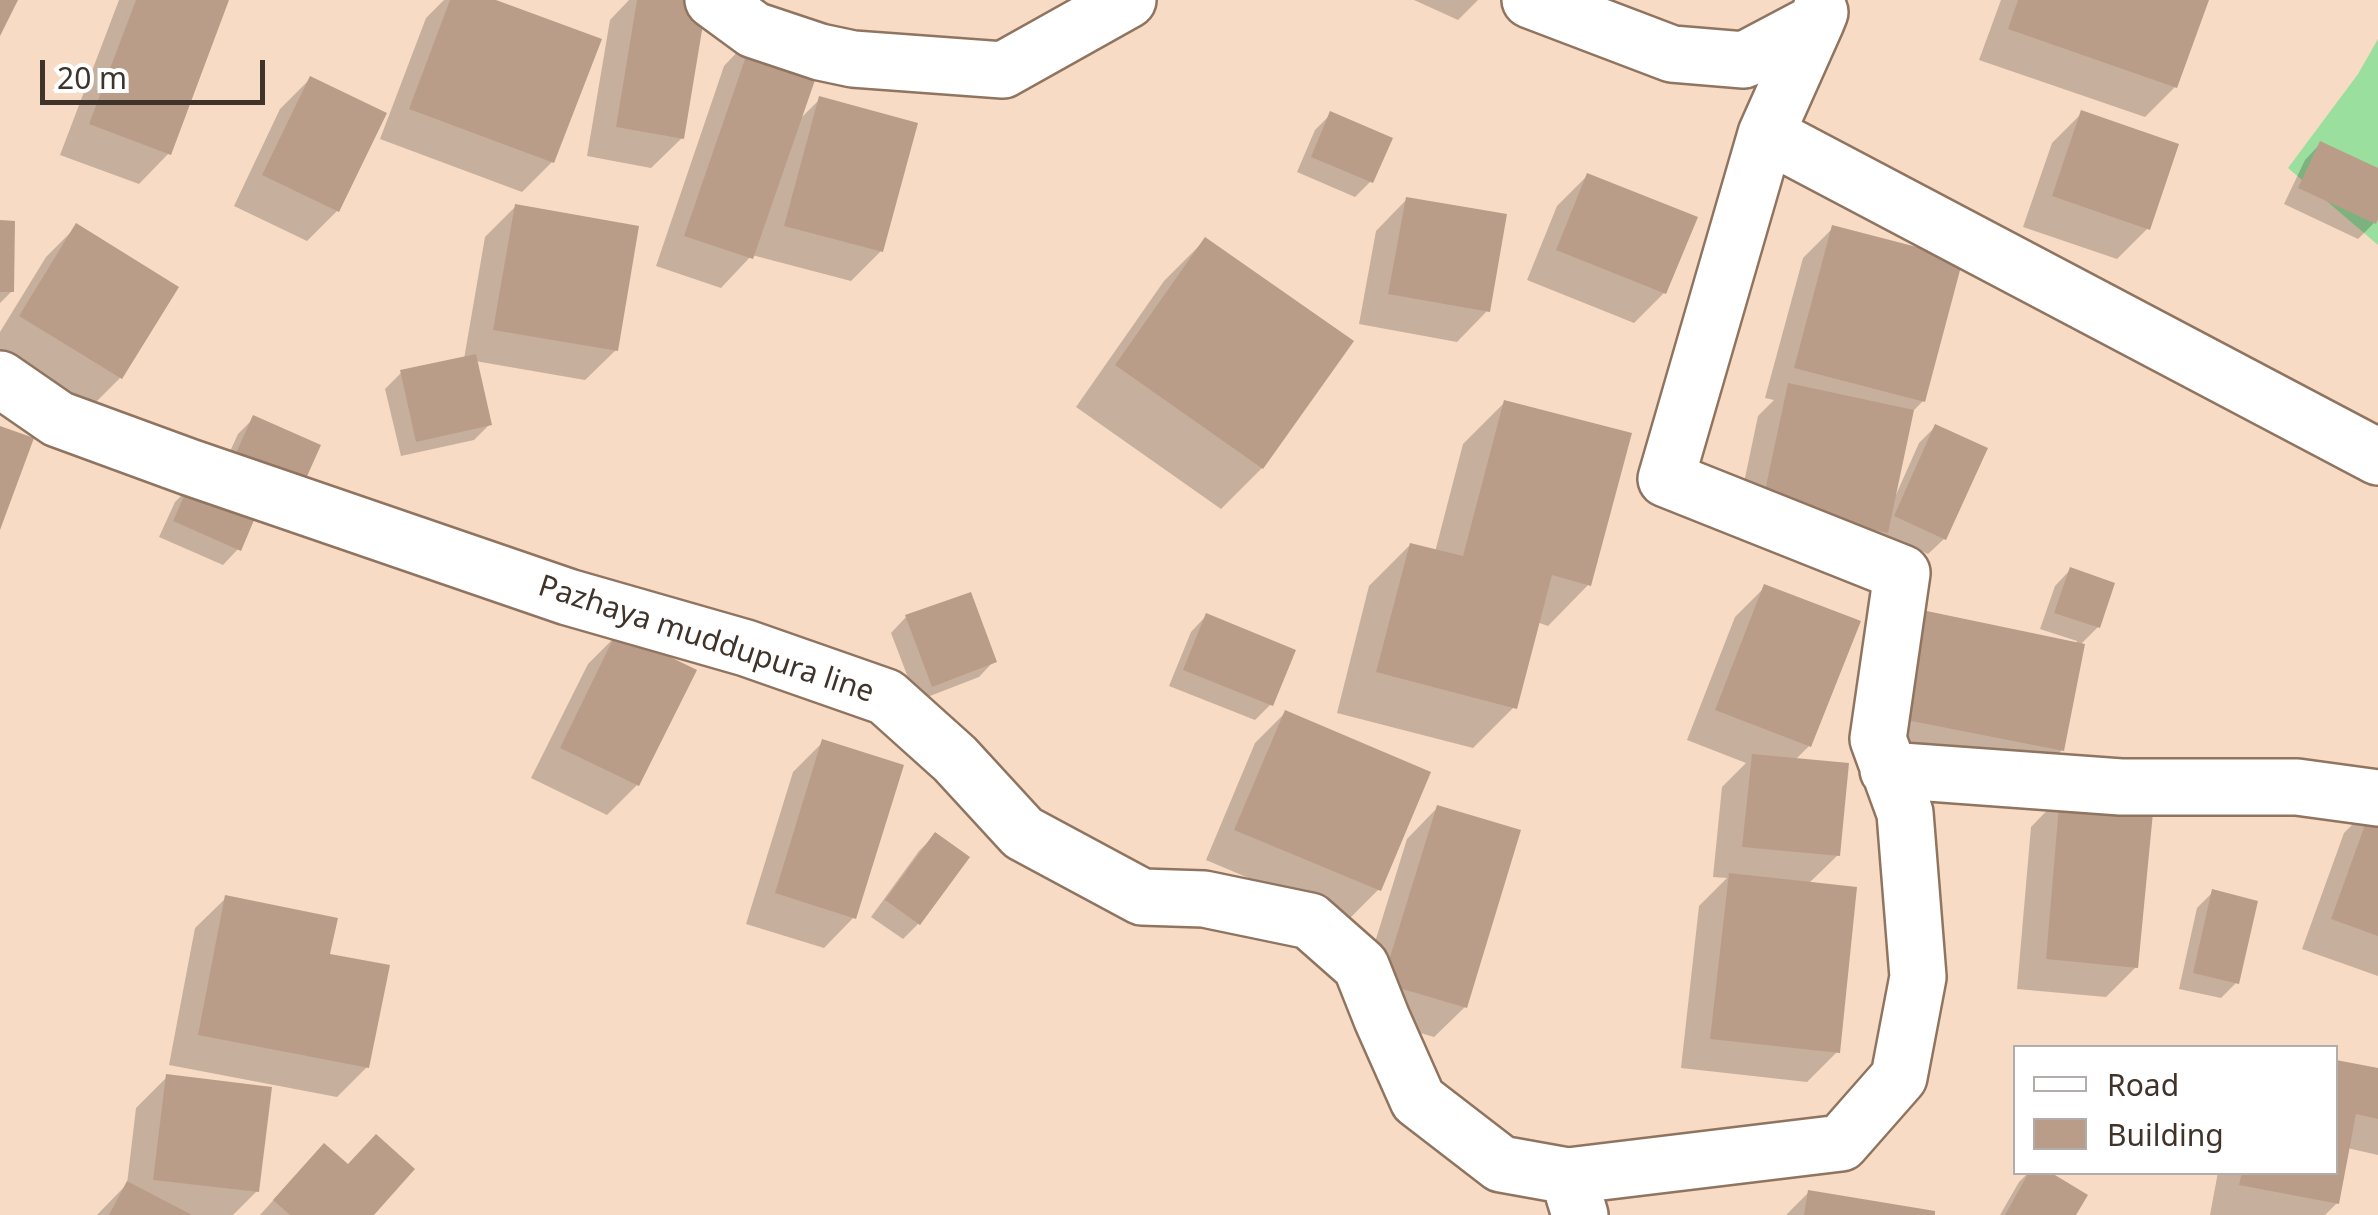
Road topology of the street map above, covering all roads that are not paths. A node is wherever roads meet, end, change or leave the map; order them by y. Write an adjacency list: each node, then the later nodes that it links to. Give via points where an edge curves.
1 (714, 0): 2 (street, via 754,30 853,60 1003,70)
2 (1128, 0)
3 (1530, 0): 4 (street, via 1672,54 1744,60)
4 (1821, 11): 5 (street)
5 (1766, 134): 7 (street); 8 (street, Pazhaya muddupura line, via 1666,479 1902,573 1878,739)
6 (0, 379): 10 (street, Pazhaya muddupura line, via 58,419 188,466 568,597 886,696 1023,833 1142,897 1204,898 1310,921 1362,966 1418,1100 1501,1164)
7 (2378, 457)
8 (1888, 770): 9 (street, via 2121,787 2297,787); 10 (street, Pazhaya muddupura line, via 1905,814 1918,978 1899,1077 1841,1143)
9 (2378, 798)
10 (1574, 1196)

